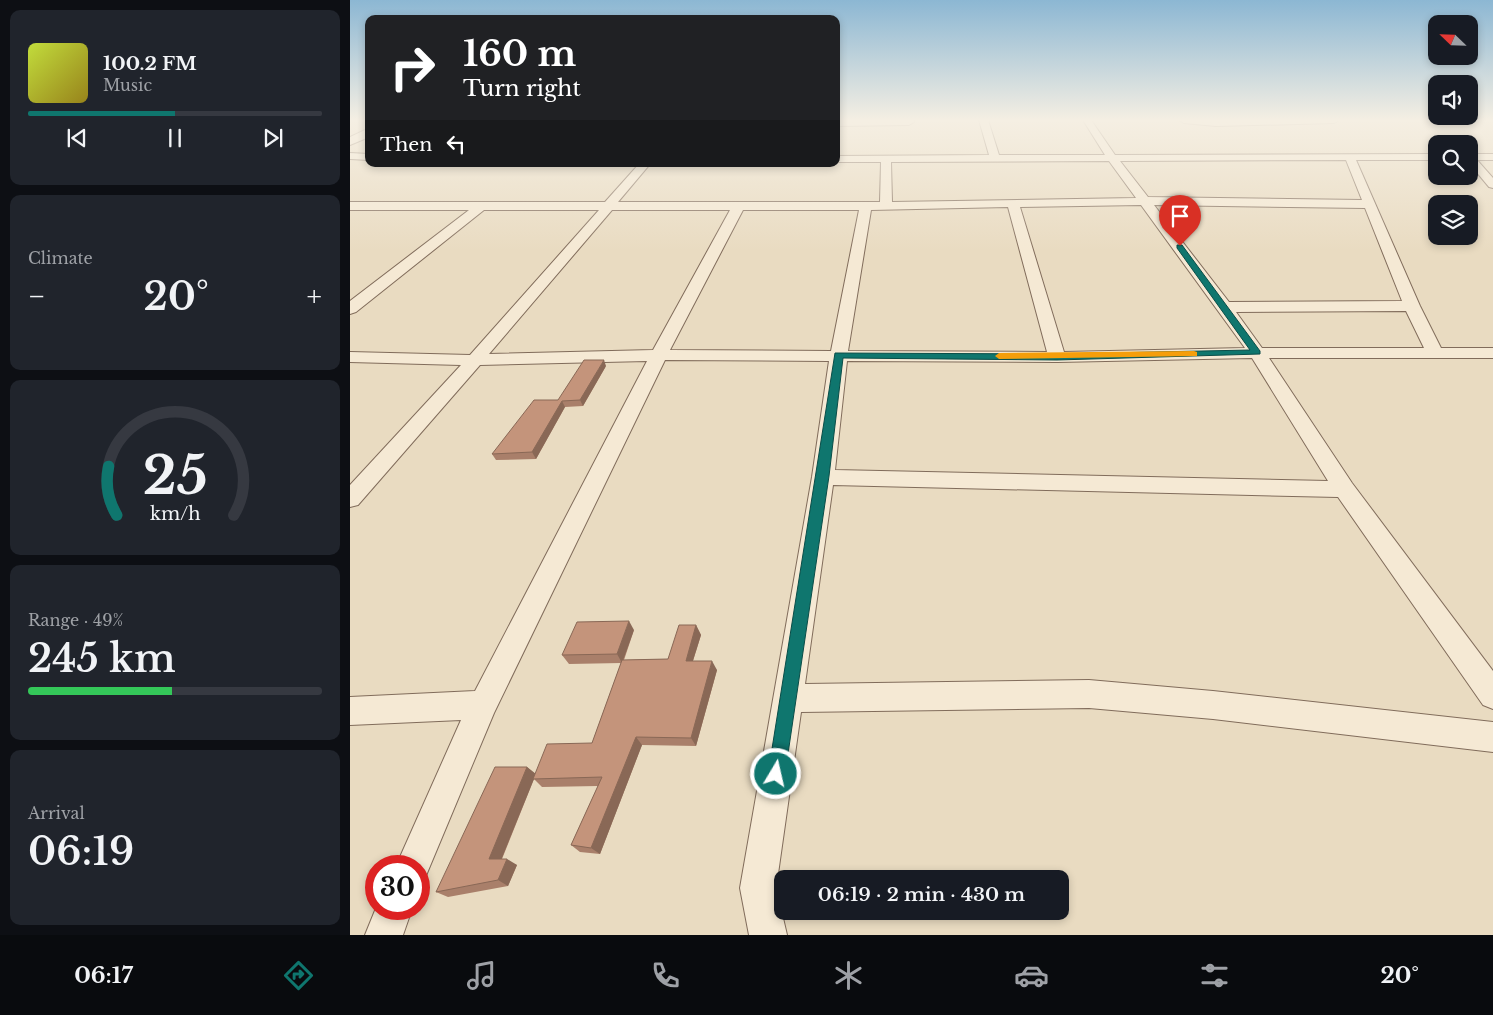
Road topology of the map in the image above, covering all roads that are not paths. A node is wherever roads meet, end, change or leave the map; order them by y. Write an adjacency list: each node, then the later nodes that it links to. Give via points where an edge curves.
1 (886, 164): 9 (street)
2 (1117, 164): 7 (street)
3 (1352, 164): 10 (street)
4 (642, 167): 15 (street)
5 (1478, 167): 6 (street)
6 (1493, 185)
7 (1146, 201): 8 (street); 10 (street); 16 (street)
8 (1013, 203): 9 (street); 25 (street)
9 (886, 204): 13 (street)
10 (1368, 204): 17 (street)
11 (739, 205): 13 (street); 15 (street); 22 (street)
12 (481, 206): 14 (street); 15 (street); 18 (street)
13 (866, 206): 23 (street)
14 (350, 207)
15 (608, 207): 26 (street)
16 (1225, 306): 17 (street); 19 (street)
17 (1412, 306): 20 (street)
18 (350, 309)
19 (1256, 352): 20 (street); 25 (street); 28 (street)
20 (1435, 352): 21 (street)
21 (1493, 353)
22 (659, 355): 23 (street); 26 (street); 32 (street)
23 (839, 355): 25 (street); 27 (street)
24 (350, 357): 26 (street)
25 (1057, 357)
26 (475, 360): 29 (street)
27 (823, 476): 28 (street); 31 (street)
28 (1344, 489): 30 (street)
29 (352, 494)
30 (1493, 695)
31 (788, 698): 34 (street, via 1089,694); 38 (street, via 758,888)
32 (483, 705): 33 (street); 35 (street)
33 (350, 711)
34 (1493, 737)
35 (417, 855)
36 (390, 920): 37 (street)
37 (384, 935)
38 (768, 935)

